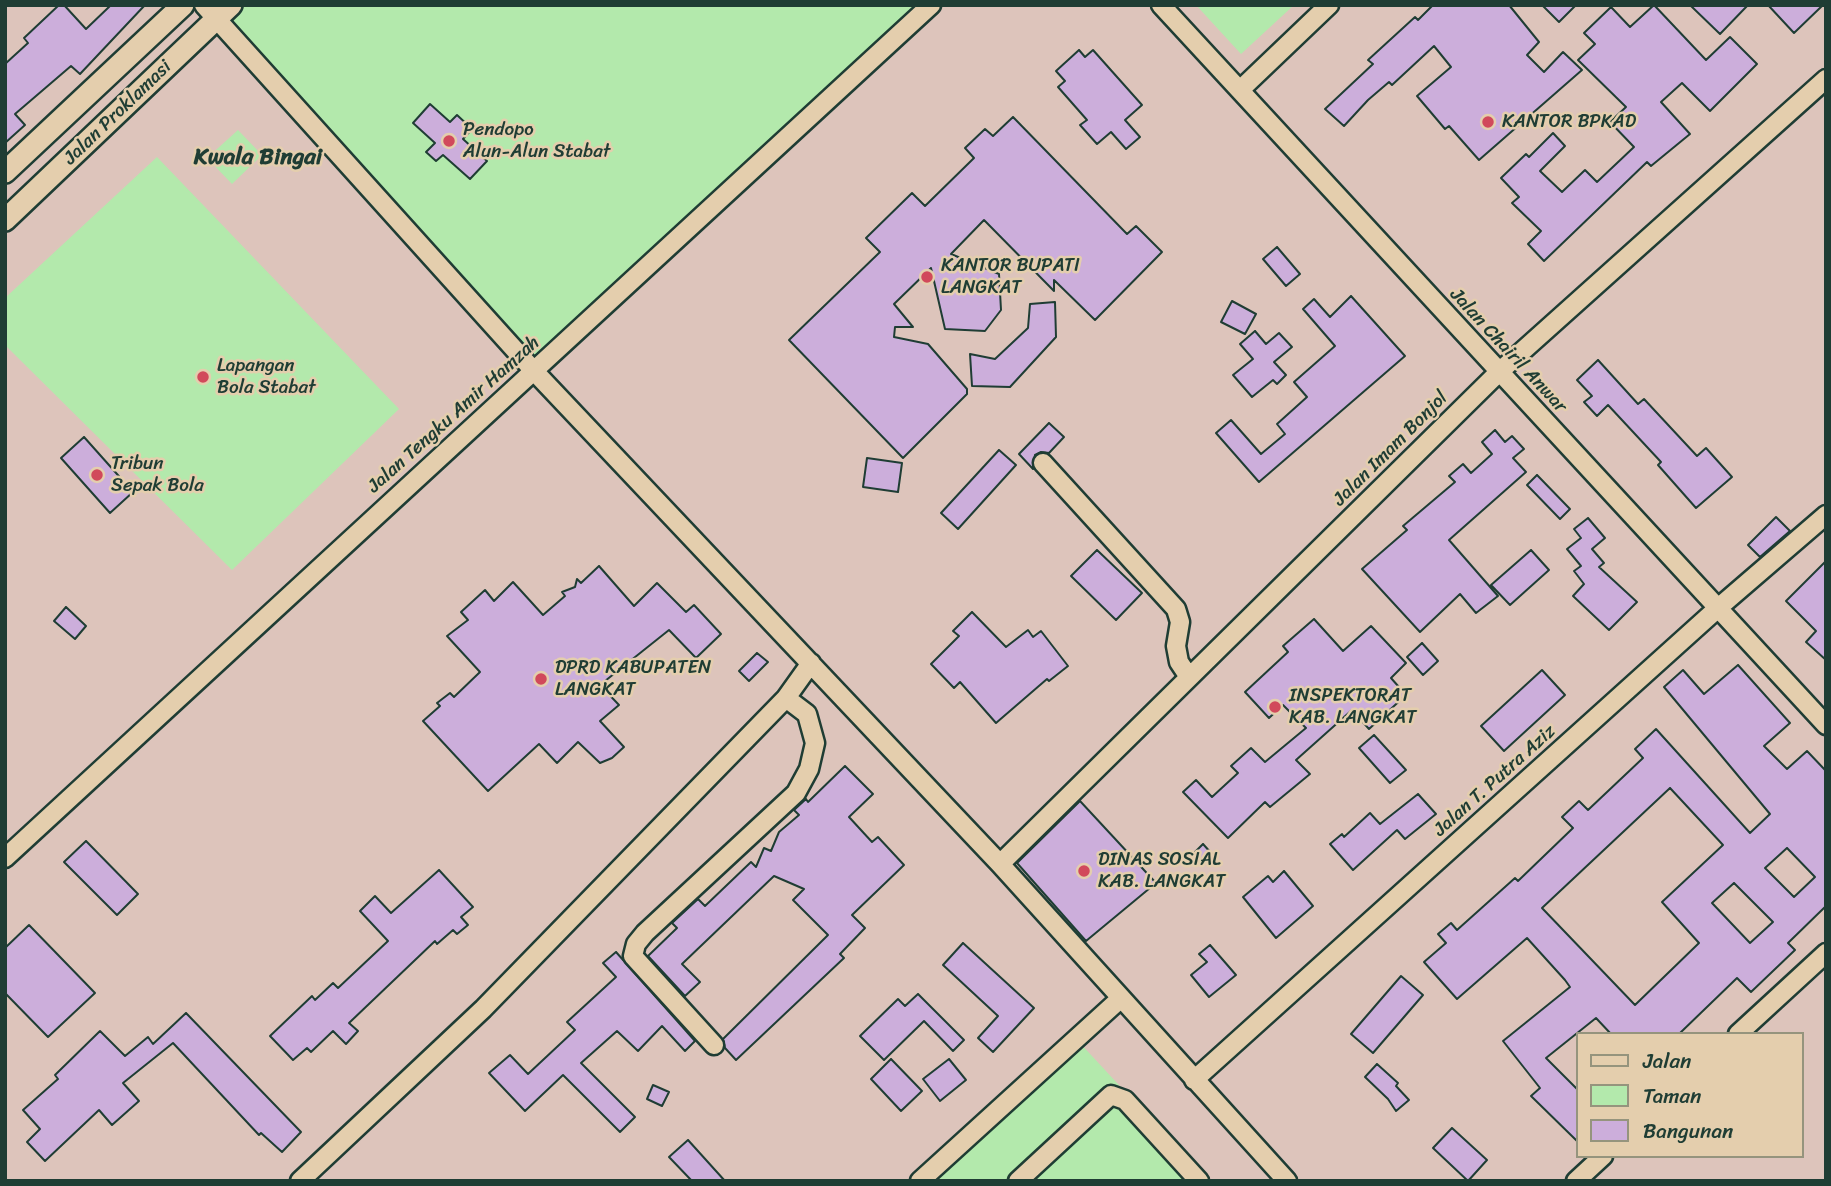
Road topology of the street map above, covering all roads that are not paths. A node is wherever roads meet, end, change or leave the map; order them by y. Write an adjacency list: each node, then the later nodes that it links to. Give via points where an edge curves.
1 (183, 5): 8 (street, Jalan Proklamasi)
2 (931, 5): 10 (street, Jalan Tengku Amir Hamzah)
3 (1161, 5): 7 (street, Jalan Chairil Anwar)
4 (1329, 5): 7 (street)
5 (218, 9): 9 (street, Jalan Proklamasi); 10 (street)
6 (1826, 79): 11 (street, Jalan Imam Bonjol)
7 (1240, 90): 11 (street, Jalan Chairil Anwar)
8 (5, 172)
9 (5, 220)
10 (534, 371): 15 (street); 19 (street, Jalan Tengku Amir Hamzah)
11 (1499, 372): 14 (street, Jalan Chairil Anwar); 16 (street, Jalan Imam Bonjol)
12 (1043, 463): 16 (street, via 1176,609 1179,662)
13 (1826, 515): 14 (street, Jalan T. Putra Aziz)
14 (1718, 608): 18 (street, Jalan Chairil Anwar); 25 (street, Jalan T. Putra Aziz)
15 (811, 663): 17 (street); 20 (street)
16 (1189, 677): 20 (street, Jalan Imam Bonjol)
17 (786, 698): 24 (street, via 807,714 815,743 809,769 796,793 645,933 633,956); 27 (street, via 483,1009)
18 (1826, 725)
19 (5, 858)
20 (1000, 864): 22 (street)
21 (1826, 953): 23 (street)
22 (1120, 999): 25 (street); 28 (street)
23 (1740, 1032)
24 (713, 1045)
25 (1194, 1080): 31 (street)
26 (1601, 1158): 32 (street)
27 (300, 1181)
28 (920, 1181)
29 (1018, 1181): 30 (street, via 1111,1095 1125,1100)
30 (1199, 1181)
31 (1287, 1181)
32 (1576, 1181)

